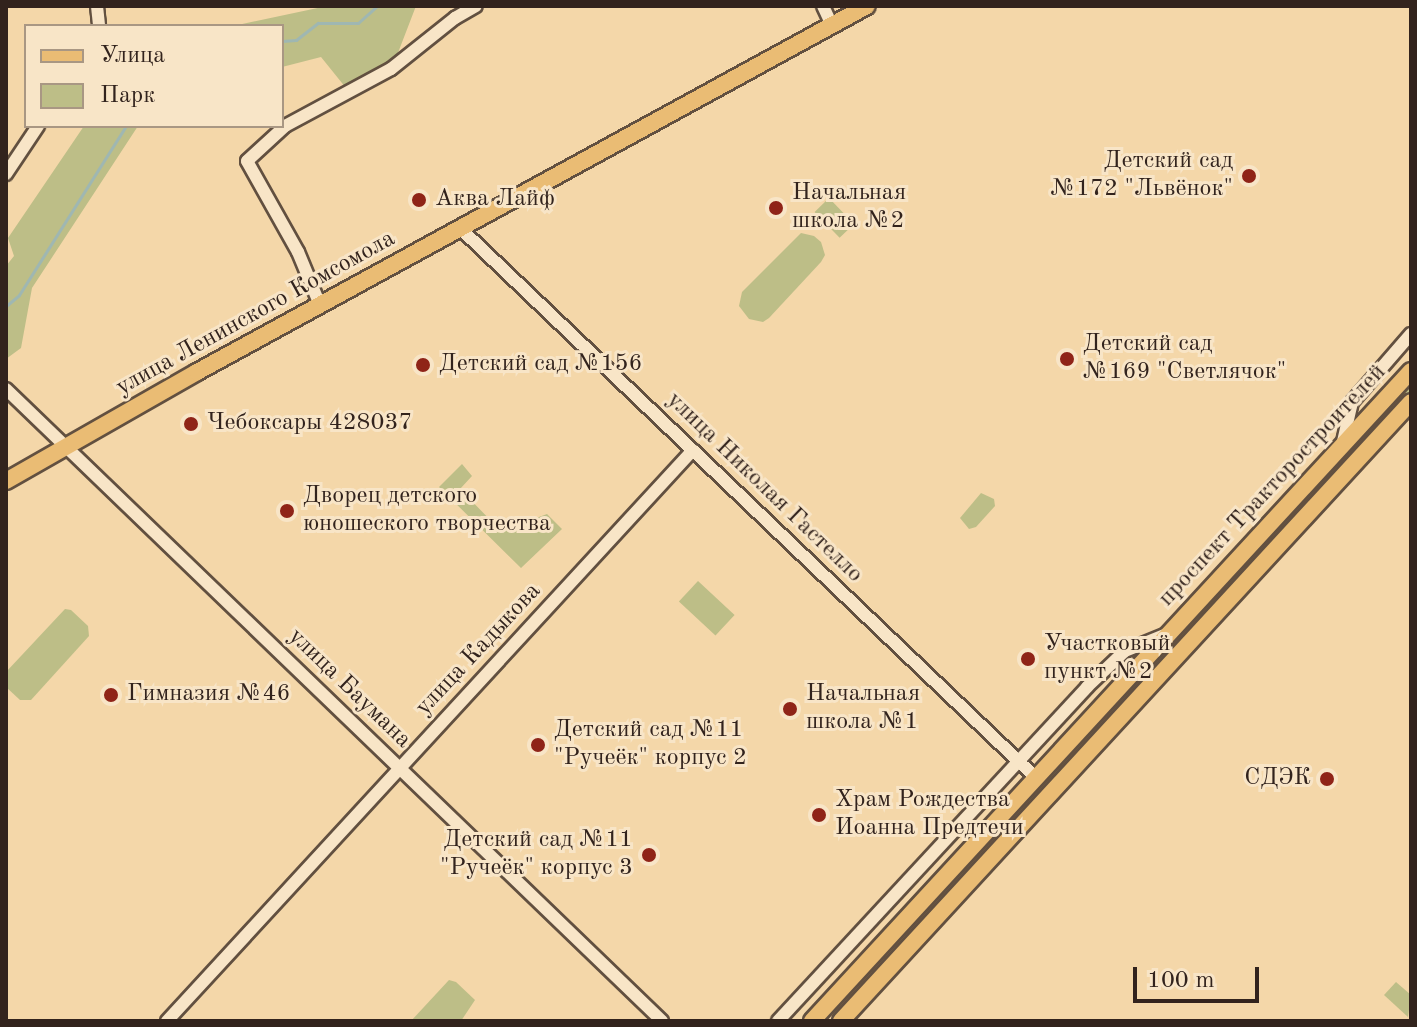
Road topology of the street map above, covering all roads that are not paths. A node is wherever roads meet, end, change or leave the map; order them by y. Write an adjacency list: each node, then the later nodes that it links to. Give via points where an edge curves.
1 (476, 6): 5 (street, via 391,69)
2 (823, 6): 4 (street)
3 (867, 6): 4 (main road, улица Ленинского Комсомола)
4 (832, 25): 9 (main road, улица Ленинского Комсомола)
5 (284, 127)
6 (37, 128): 8 (street)
7 (283, 128): 10 (street, via 247,161 298,252)
8 (6, 174)
9 (461, 229): 10 (main road, улица Ленинского Комсомола); 17 (street, улица Николая Гастелло)
10 (320, 305): 16 (main road, улица Ленинского Комсомола)
11 (1411, 334): 15 (street, via 1352,402)
12 (1411, 371): 15 (main road, проспект Тракторостроителей)
13 (6, 389): 16 (street, улица Баумана)
14 (1411, 402): 20 (main road, проспект Тракторостроителей)
15 (1342, 446): 19 (main road, проспект Тракторостроителей)
16 (65, 447): 18 (main road, улица Ленинского Комсомола); 23 (street, улица Баумана)
17 (693, 450): 22 (street, улица Николая Гастелло); 23 (street, улица Кадыкова)
18 (6, 481)
19 (1263, 532): 20 (main road); 21 (main road, проспект Тракторостроителей)
20 (1279, 547): 29 (main road, проспект Тракторостроителей)
21 (1170, 632): 22 (street, via 1125,651); 24 (main road, проспект Тракторостроителей)
22 (1019, 761): 24 (street, улица Николая Гастелло); 27 (street)
23 (399, 768): 25 (street, улица Кадыкова); 26 (street, улица Баумана)
24 (1036, 778): 28 (main road, проспект Тракторостроителей)
25 (167, 1021)
26 (662, 1021)
27 (778, 1021)
28 (812, 1021)
29 (841, 1021)

